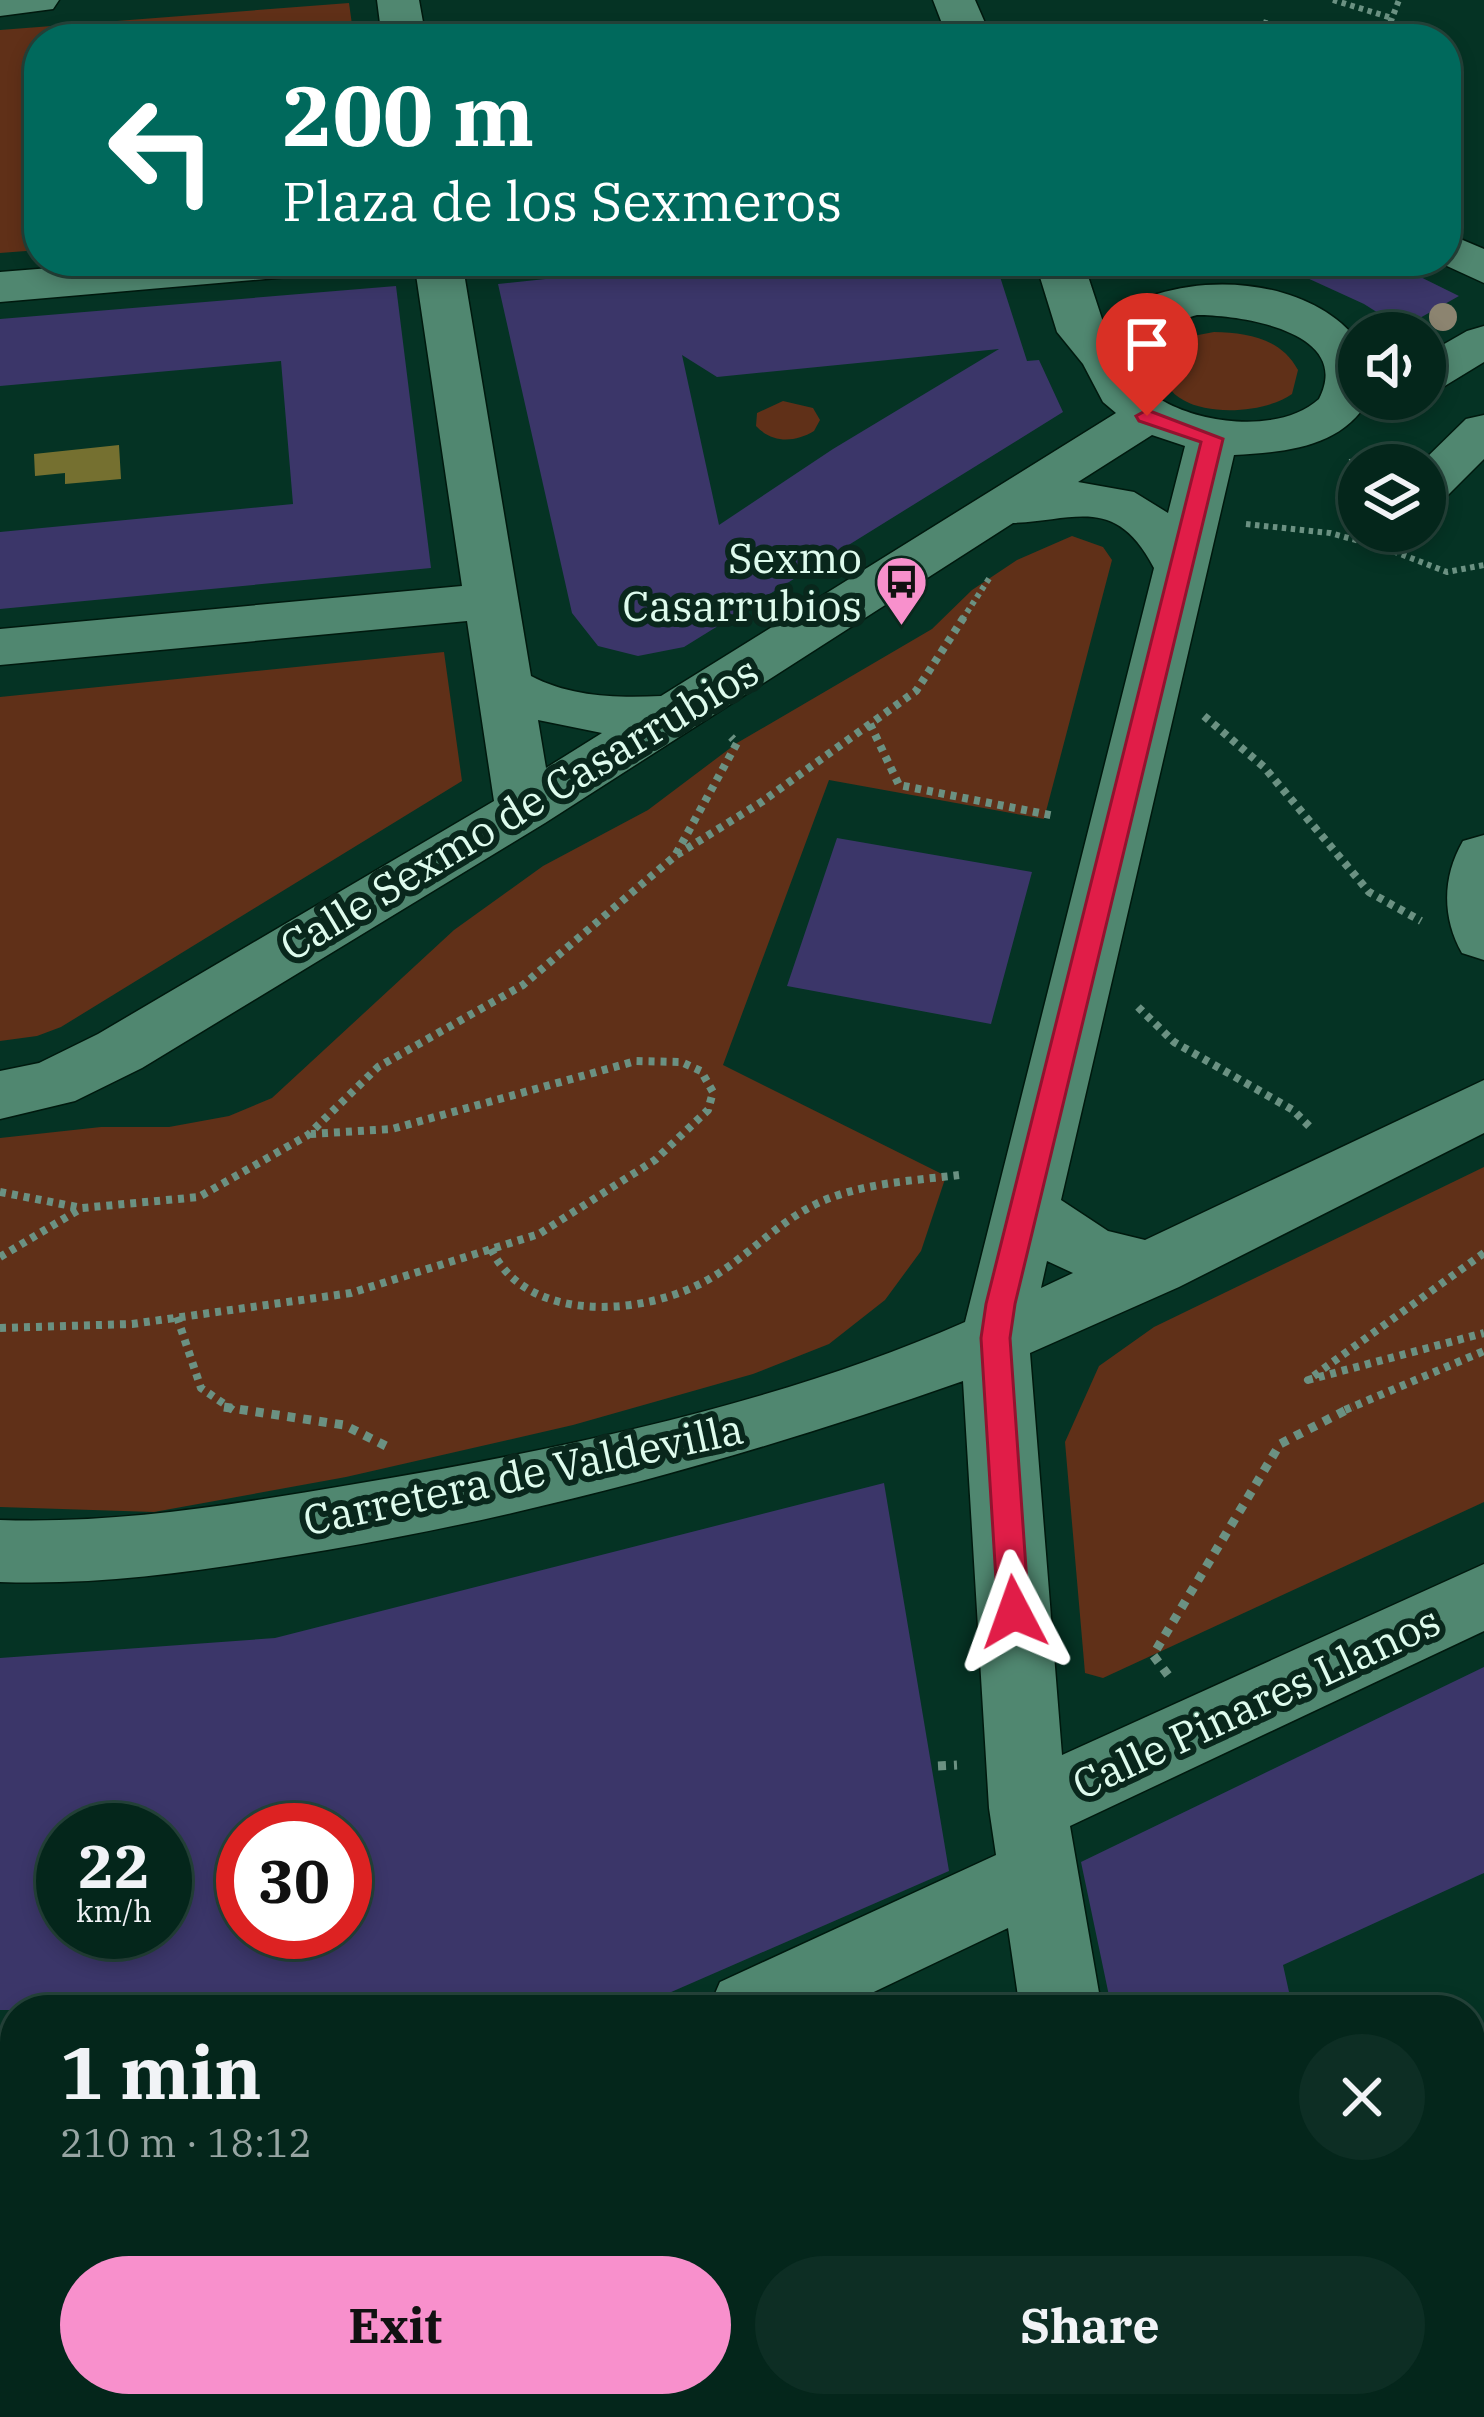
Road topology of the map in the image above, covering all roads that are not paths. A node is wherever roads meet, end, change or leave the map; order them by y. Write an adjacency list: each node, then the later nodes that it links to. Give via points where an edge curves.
1 (38, 0): 2 (street)
2 (0, 3)
3 (132, 276): 7 (street)
4 (440, 276): 20 (street)
5 (1065, 276): 10 (street, via 1082,332)
6 (1082, 276): 8 (street)
7 (0, 287)
8 (1157, 309): 9 (street, via 1235,300 1275,308); 10 (street, via 1125,326)
9 (1338, 340)
10 (1108, 362): 13 (street, via 1125,400)
11 (1338, 408): 14 (street)
12 (1338, 413): 14 (street)
13 (1147, 416): 16 (street); 18 (street, Calle Sexmo de Casarrubios)
14 (1329, 416): 16 (street, via 1268,440)
15 (1484, 430): 17 (street)
16 (1212, 439): 19 (street)
17 (1446, 468)
18 (988, 541): 19 (street, via 1036,502 1097,498 1151,522); 23 (street, Calle Sexmo de Casarrubios)
19 (1183, 572): 29 (street)
20 (491, 601): 21 (street); 22 (street)
21 (0, 646)
22 (504, 685): 23 (street, via 585,713); 24 (street)
23 (670, 715): 24 (street, Calle Sexmo de Casarrubios)
24 (524, 808): 27 (street, Calle Sexmo de Casarrubios, via 88,1069)
25 (1484, 856): 26 (street, via 1475,898)
26 (1482, 935)
27 (0, 1094)
28 (1484, 1104): 30 (street, Carretera de Valdevilla)
29 (1025, 1207): 30 (street, via 1096,1258); 31 (street)
30 (1155, 1268): 31 (street, Carretera de Valdevilla)
31 (995, 1338): 32 (street, Carretera de Valdevilla, via 684,1445 430,1503 160,1544); 34 (street)
32 (0, 1551)
33 (1484, 1596): 34 (street, Calle Pinares Llanos, via 1206,1726)
34 (1034, 1841): 35 (street, Calle Pinares Llanos, via 902,1939); 36 (street)
35 (781, 1995)
36 (1059, 1995)

